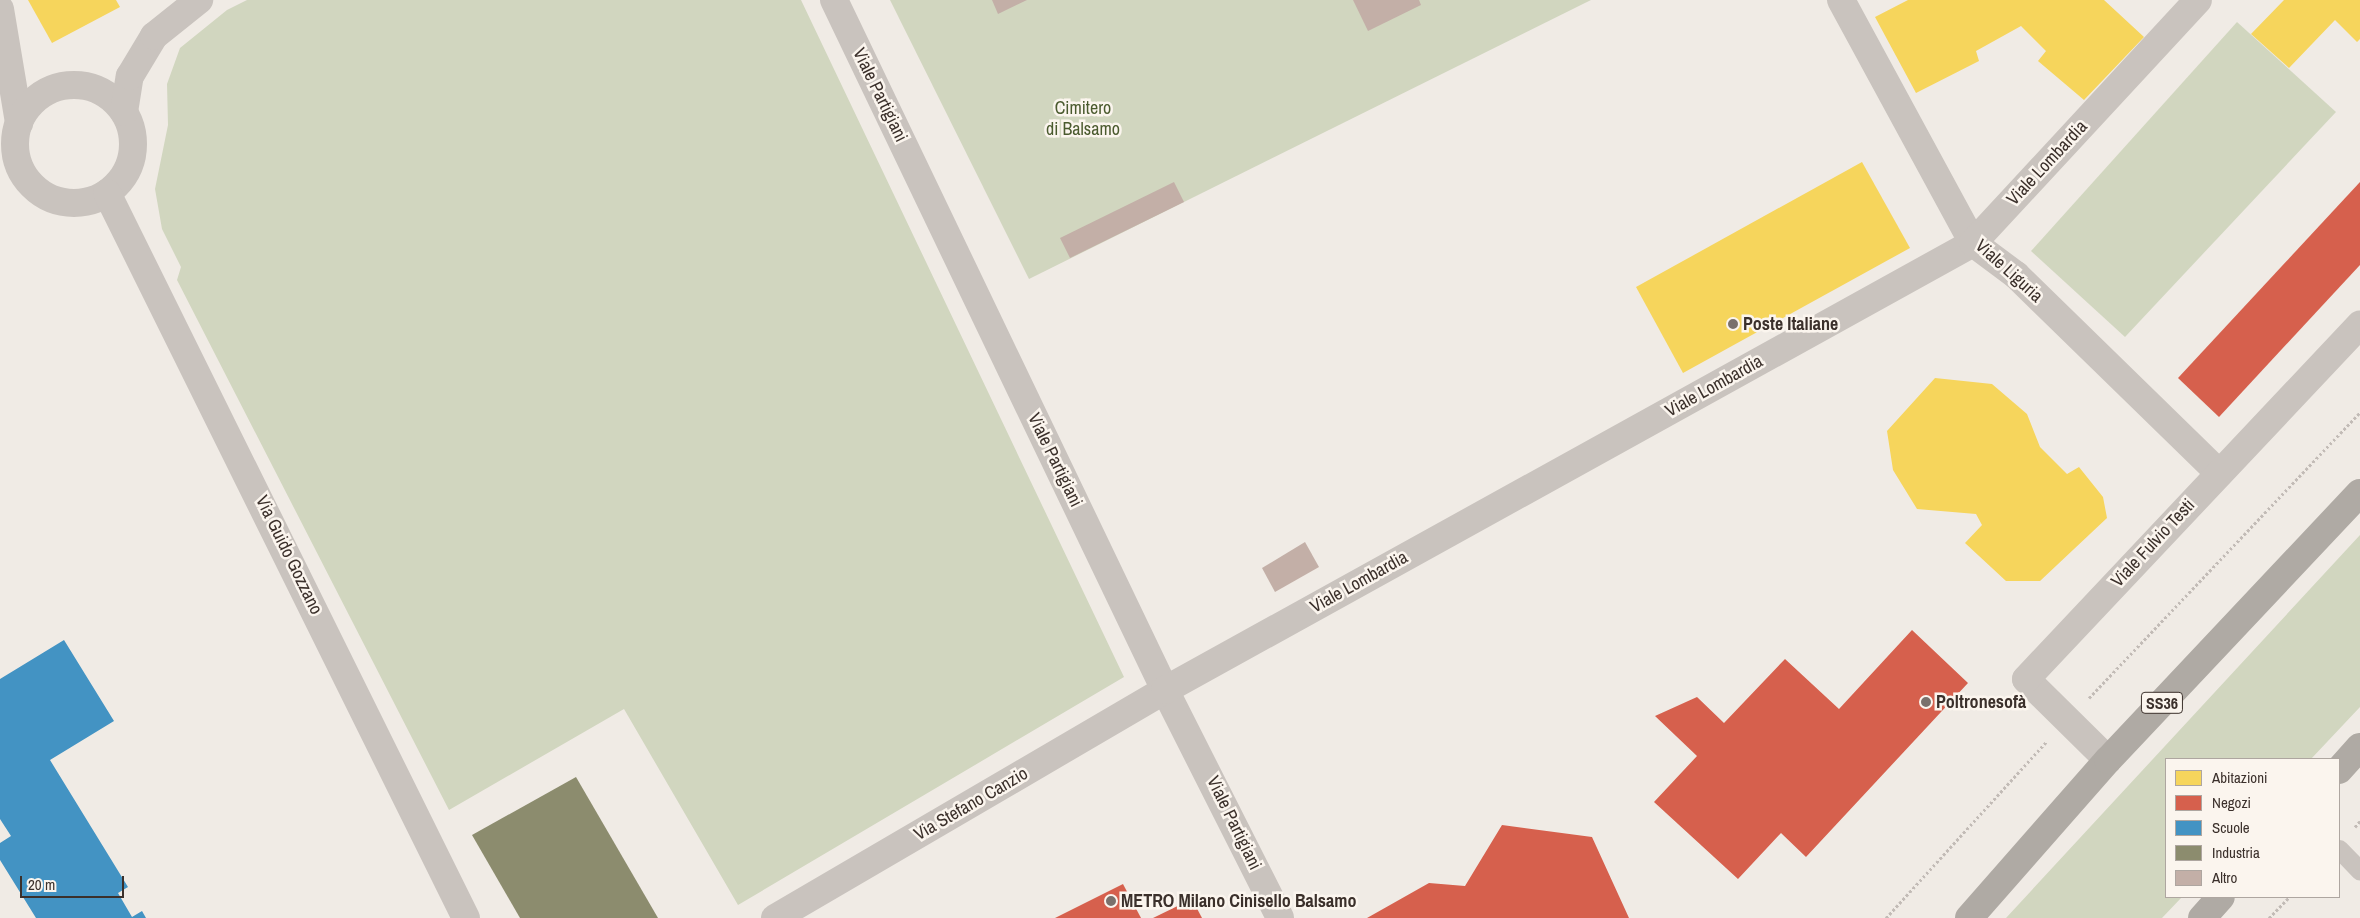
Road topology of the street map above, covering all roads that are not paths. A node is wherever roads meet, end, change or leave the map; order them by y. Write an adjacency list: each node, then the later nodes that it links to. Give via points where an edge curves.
1 (199, 0): 6 (street, via 154,36 130,76)
2 (834, 0): 14 (street, Viale Partigiani)
3 (1841, 0): 10 (street, Viale Liguria)
4 (2198, 0): 10 (street, Viale Lombardia)
5 (1, 17): 7 (street)
6 (124, 112): 7 (street, via 107,95 84,86 58,87 34,100); 9 (street, via 133,134 132,157 123,178)
7 (12, 125): 8 (street, via 15,146)
8 (12, 171): 9 (street, via 41,193 63,202 86,202)
9 (107, 193): 21 (street, Via Guido Gozzano)
10 (1974, 243): 12 (street, Viale Liguria, via 2016,275); 14 (street, Viale Lombardia)
11 (2360, 324): 12 (street, Viale Fulvio Testi)
12 (2218, 473): 16 (street, Viale Fulvio Testi, via 2026,679)
13 (2360, 493): 16 (highway, SS36)
14 (1165, 690): 22 (street, Via Stefano Canzio); 23 (street, Viale Partigiani)
15 (2360, 747): 17 (highway)
16 (2108, 760): 24 (highway, SS36)
17 (2340, 769)
18 (2340, 849): 19 (lane)
19 (2360, 871)
20 (2220, 898): 25 (highway)
21 (466, 918)
22 (775, 918)
23 (1280, 918)
24 (1968, 918)
25 (2202, 918)

